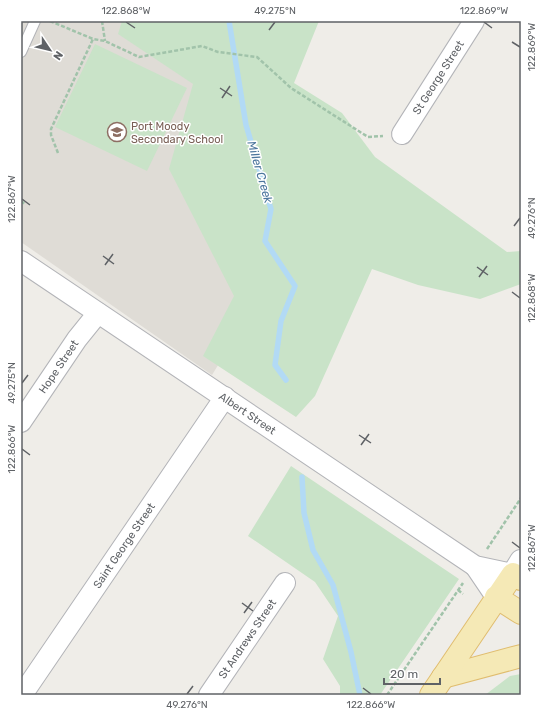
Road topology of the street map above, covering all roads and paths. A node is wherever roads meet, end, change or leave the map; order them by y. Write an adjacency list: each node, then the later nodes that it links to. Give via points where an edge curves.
1 (35, 21): 7 (lane)
2 (50, 21): 5 (path)
3 (102, 21): 6 (path)
4 (474, 21): 8 (street, St George Street)
5 (93, 39): 6 (path); 9 (path, via 51,128)
6 (105, 42): 8 (path, via 139,57 202,46 218,52 257,57 291,88 368,137)
7 (21, 52)
8 (402, 134)
9 (58, 153)
10 (21, 201): 11 (path)
11 (25, 204)
12 (21, 261): 13 (street, Albert Street)
13 (98, 312): 14 (street, Albert Street); 15 (street, Hope Street)
14 (225, 397): 18 (street, Albert Street); 28 (street, Saint George Street)
15 (21, 422)
16 (521, 498): 17 (path)
17 (494, 539)
18 (475, 566): 19 (street, Albert Street); 24 (street, Albert Street)
19 (518, 571): 24 (main road)
20 (285, 583): 29 (street, St Andrews Street)
21 (461, 585): 22 (path)
22 (458, 590): 23 (path); 30 (path)
23 (463, 594)
24 (496, 597): 25 (main road); 27 (main road)
25 (521, 613)
26 (521, 656): 27 (main road)
27 (443, 677): 31 (main road)
28 (22, 695)
29 (209, 695)
30 (387, 695)
31 (431, 695)

